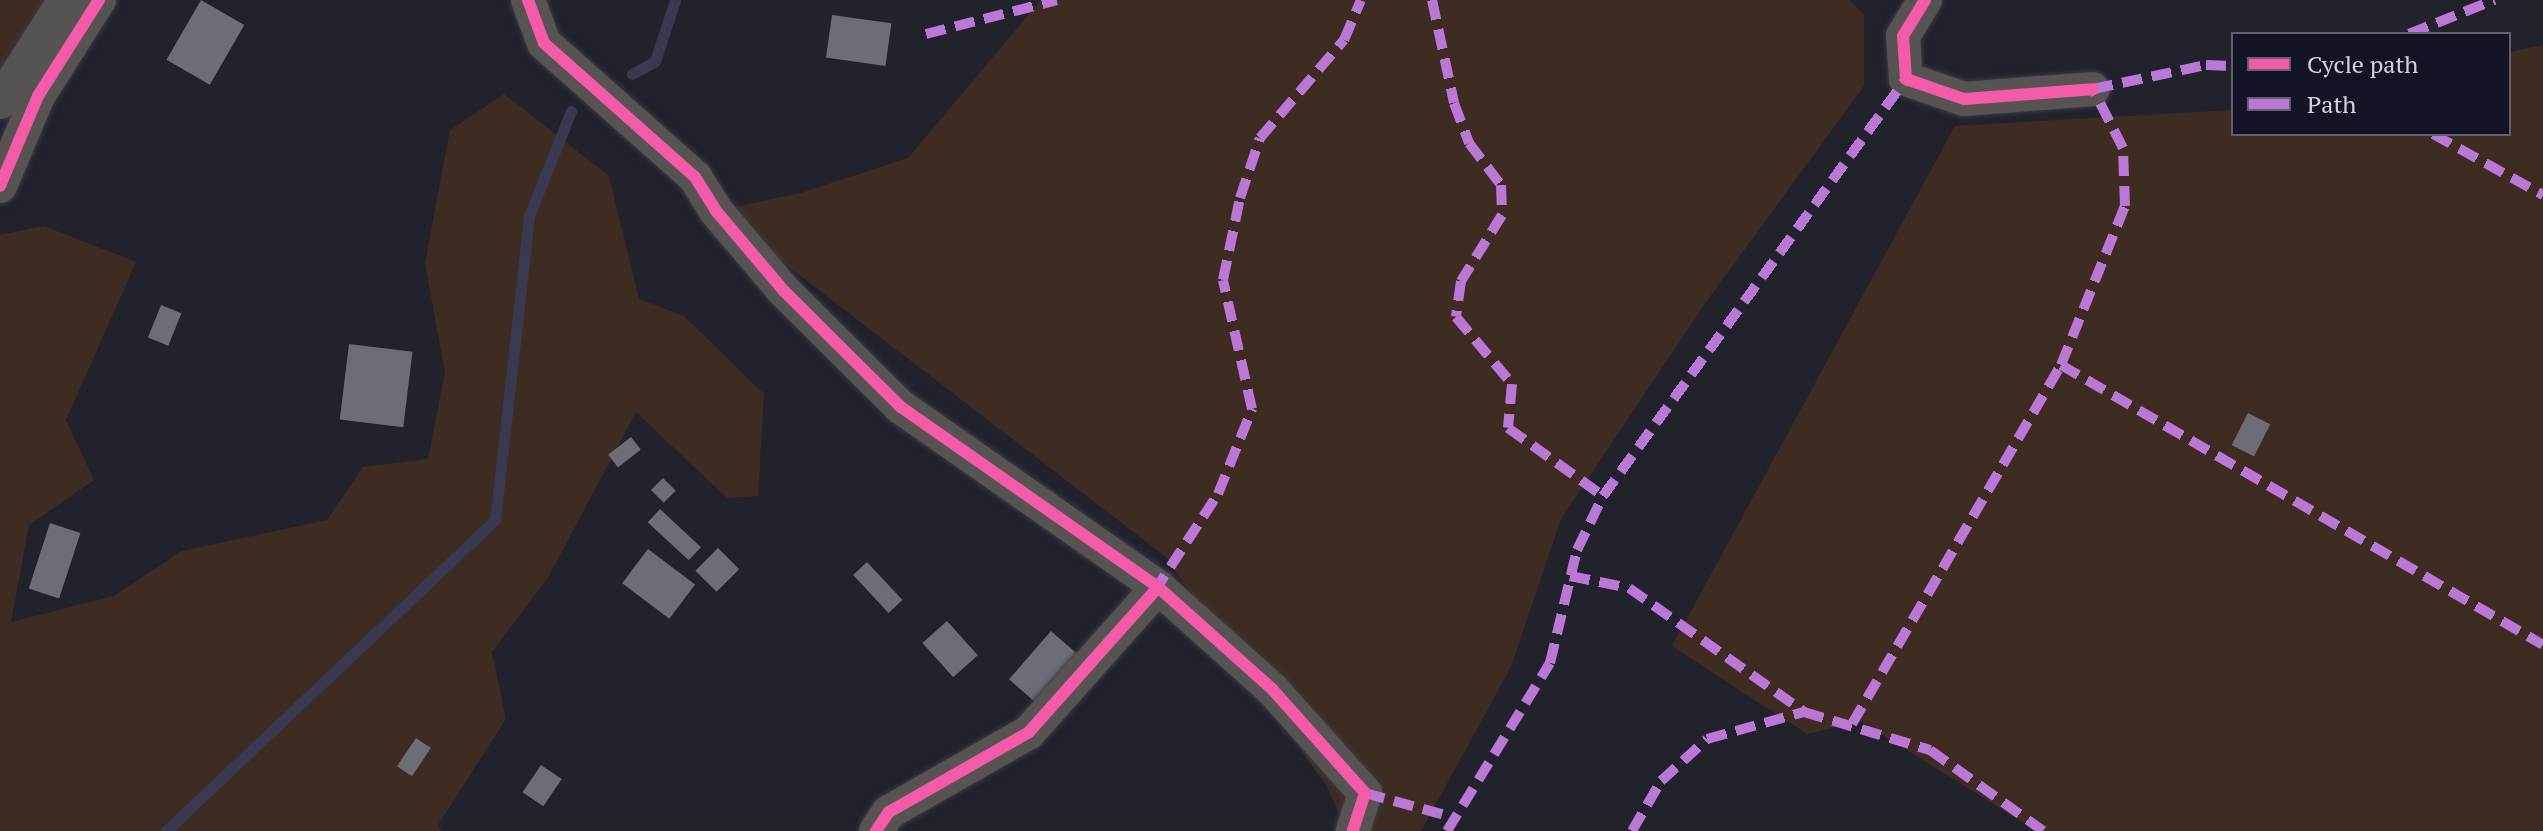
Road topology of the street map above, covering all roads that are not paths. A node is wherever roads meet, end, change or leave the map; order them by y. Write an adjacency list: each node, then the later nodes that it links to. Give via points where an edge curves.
1 (65, 0): 6 (street)
2 (99, 0): 7 (street, via 38,96)
3 (528, 0): 8 (street, via 544,43 695,177 716,211 784,291 901,407)
4 (1925, 0): 5 (street, via 1903,36 1906,79 1964,99)
5 (2093, 89)
6 (0, 102)
7 (0, 186)
8 (1158, 587): 9 (street, via 1029,732 889,812); 10 (street, via 1272,689 1365,793)
9 (876, 831)
10 (1353, 831)

